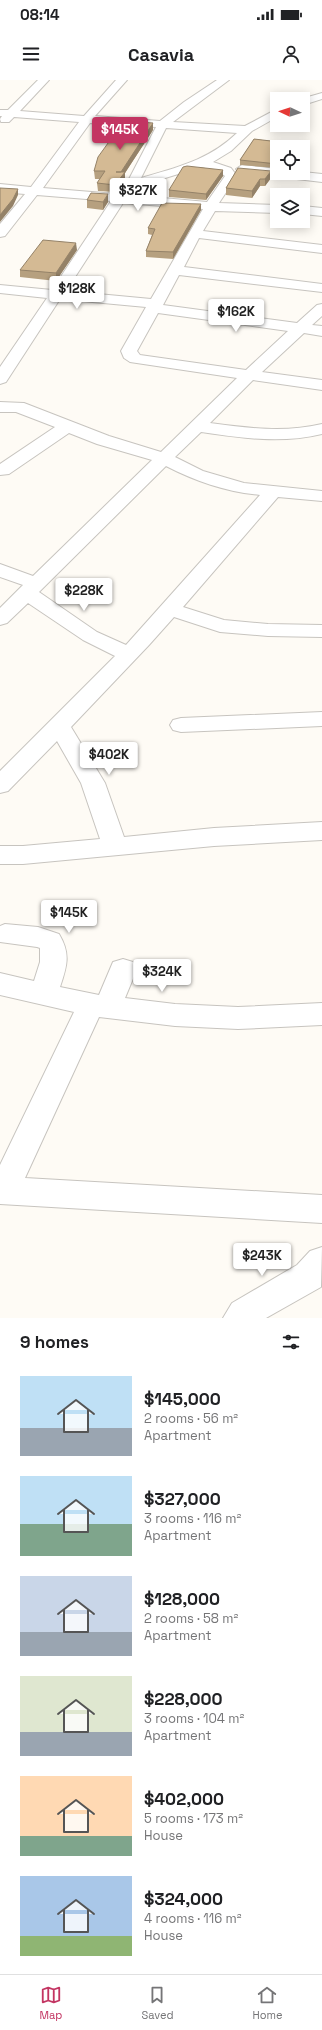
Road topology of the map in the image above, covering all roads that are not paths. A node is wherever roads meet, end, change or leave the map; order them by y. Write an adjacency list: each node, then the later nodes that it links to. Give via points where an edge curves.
1 (44, 80): 6 (street)
2 (122, 80): 8 (street)
3 (224, 80): 9 (street)
4 (322, 96): 5 (street)
5 (310, 100)
6 (6, 113): 8 (street); 10 (street)
7 (270, 116): 11 (street)
8 (87, 119): 9 (street); 17 (street)
9 (163, 124): 11 (street); 15 (street)
10 (0, 126)
11 (248, 130): 12 (street, via 227,149)
12 (201, 162): 13 (street); 15 (street, via 186,169)
13 (224, 169): 14 (street); 19 (street, via 230,172 231,176)
14 (322, 178)
15 (132, 184): 18 (street)
16 (0, 188): 17 (street)
17 (34, 191): 18 (street); 23 (street)
18 (120, 198): 19 (street); 29 (street)
19 (211, 206): 20 (street); 24 (street)
20 (270, 209)
21 (310, 211): 22 (street)
22 (322, 212)
23 (0, 232)
24 (195, 234): 25 (street); 26 (street)
25 (322, 249)
26 (175, 270): 27 (street); 30 (street)
27 (322, 288)
28 (0, 289): 29 (street)
29 (55, 294): 30 (street); 35 (street)
30 (155, 306): 32 (street); 34 (street, via 129,355)
31 (322, 308): 32 (street)
32 (297, 328): 33 (street); 34 (street)
33 (322, 331)
34 (250, 374): 36 (street); 39 (street)
35 (0, 379)
36 (322, 385)
37 (0, 407): 38 (street, via 18,407)
38 (68, 426): 41 (street, via 103,440); 42 (street)
39 (197, 426): 40 (street, via 279,437); 41 (street)
40 (322, 429)
41 (164, 458): 43 (street, via 196,475 244,488); 46 (street)
42 (3, 470)
43 (274, 490): 44 (street); 47 (street)
44 (322, 496)
45 (0, 570): 46 (street)
46 (30, 588): 48 (street); 50 (street, via 90,636)
47 (168, 609): 49 (street, via 220,626); 50 (street)
48 (0, 619)
49 (322, 631)
50 (129, 654): 53 (street)
51 (322, 719): 52 (street)
52 (181, 725)
53 (59, 726): 54 (street); 56 (street, via 93,783)
54 (0, 786)
55 (322, 831): 56 (street)
56 (116, 846): 57 (street)
57 (0, 855)
58 (5, 934): 61 (street, via 44,938 53,945 56,952)
59 (123, 969): 62 (street)
60 (0, 984): 61 (street)
61 (44, 994): 62 (street)
62 (100, 1006): 63 (street, via 176,1015 238,1018); 64 (street)
63 (322, 1014)
64 (2, 1190): 65 (street)
65 (322, 1209)
66 (322, 1262): 67 (street, via 311,1275 254,1307)
67 (240, 1318)

